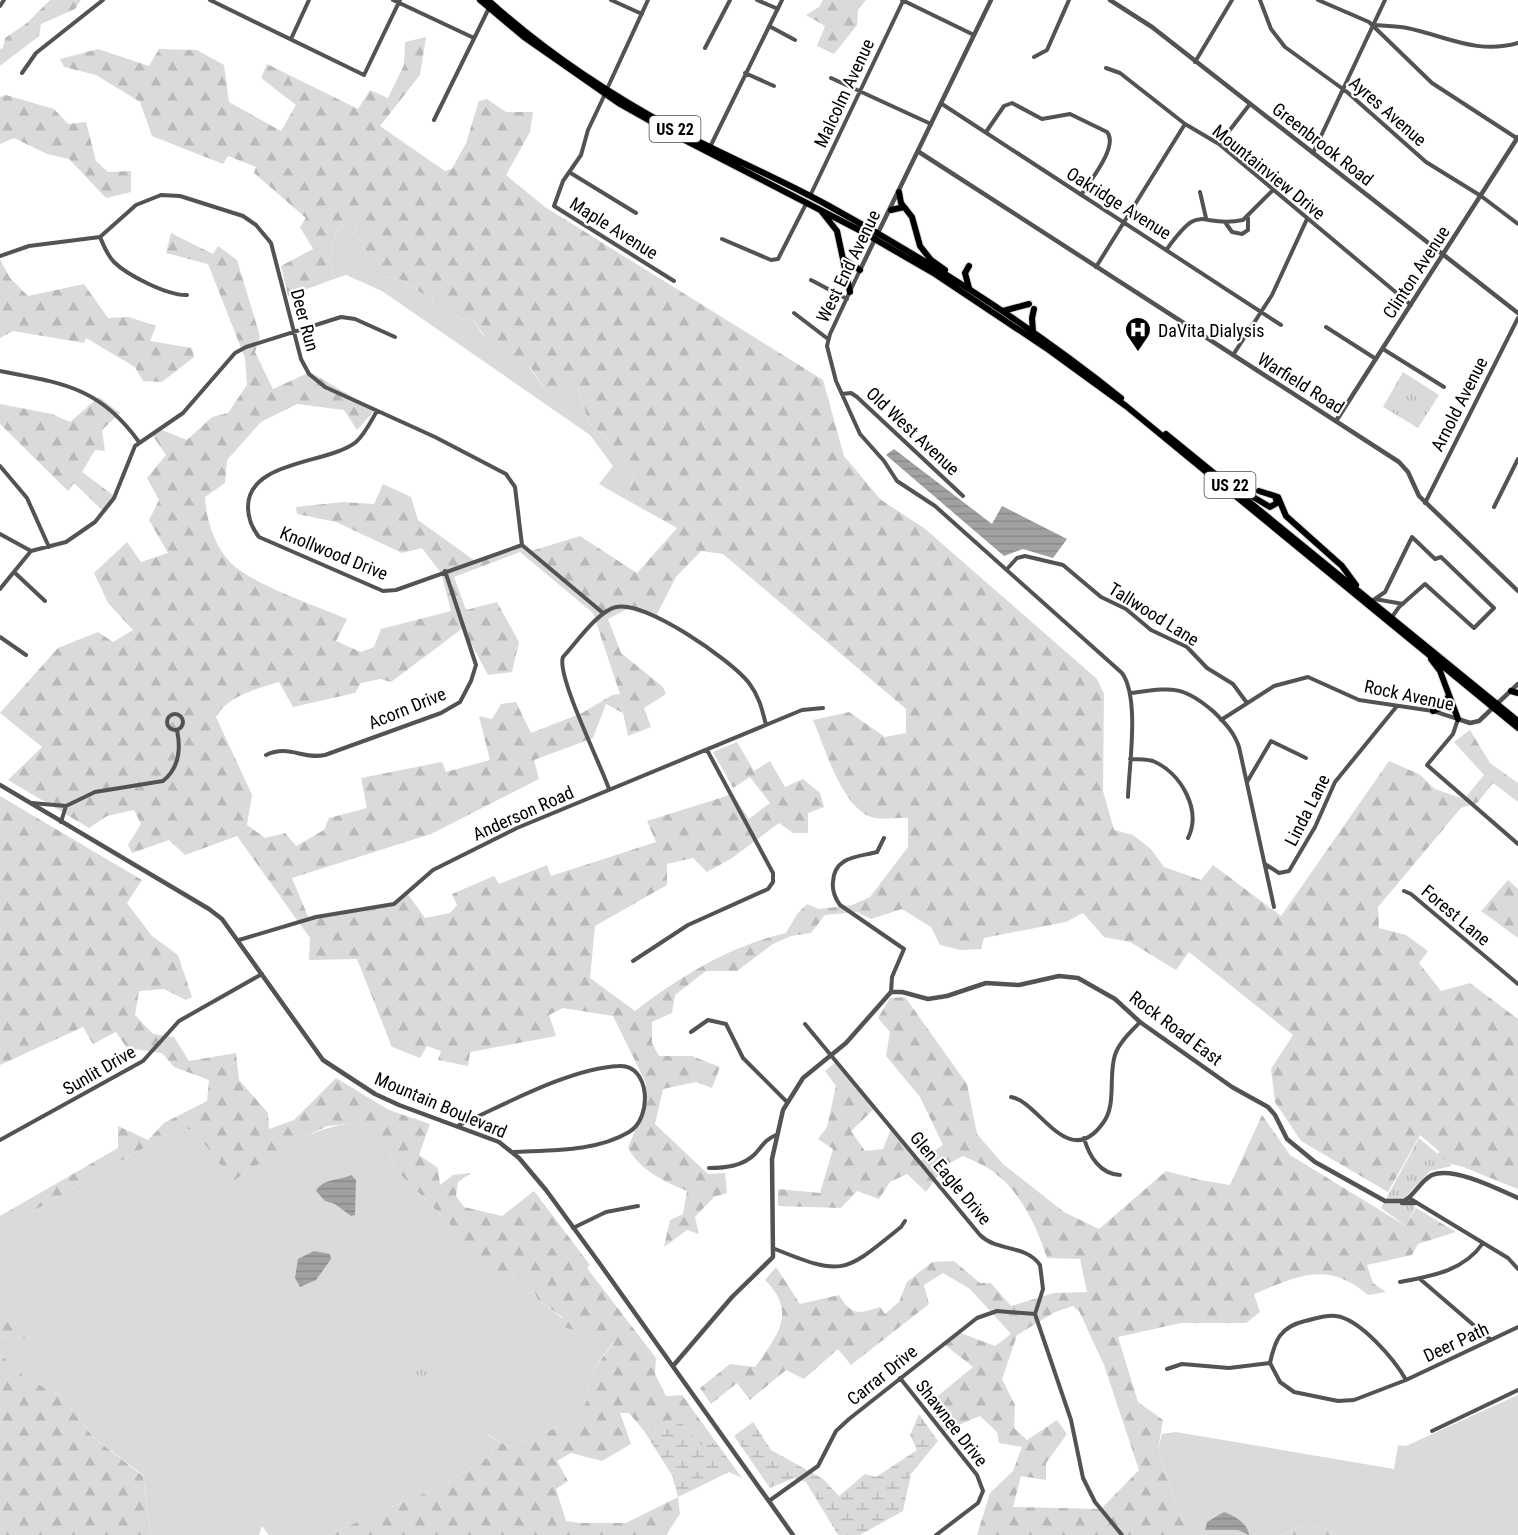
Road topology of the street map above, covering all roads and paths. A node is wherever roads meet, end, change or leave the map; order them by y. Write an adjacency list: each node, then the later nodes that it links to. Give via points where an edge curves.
1 (103, 0): 34 (street, via 36,53)
2 (210, 0): 27 (street)
3 (309, 0): 27 (street)
4 (393, 0): 19 (street)
5 (480, 0): 20 (highway, US 22)
6 (611, 0): 22 (street)
7 (648, 0): 22 (street, Maple Avenue)
8 (730, 0): 30 (street)
9 (758, 0): 21 (street)
10 (782, 0): 21 (street)
11 (902, 0): 25 (street); 40 (street, Malcolm Avenue)
12 (991, 0): 25 (street, West End Avenue)
13 (1070, 0): 31 (street, via 1047,50)
14 (1110, 0): 32 (street, Greenbrook Road)
15 (1232, 0): 32 (street)
16 (1260, 0): 38 (street, Ayres Avenue, via 1271,29 1285,47)
17 (1318, 0): 23 (street)
18 (1385, 0): 23 (street)
19 (400, 1): 26 (street); 27 (street, via 365,74)
20 (490, 3): 26 (street); 39 (highway, US 22); 39 (highway, US 22, via 569,69)
21 (778, 9): 24 (street)
22 (642, 14): 39 (street, Maple Avenue)
23 (1373, 25): 29 (street, via 1406,28 1477,48); 38 (street); 47 (street, via 1432,83)
24 (769, 26): 28 (street); 35 (street)
25 (974, 35): 41 (street, West End Avenue)
26 (474, 38): 43 (street)
27 (291, 39)
28 (795, 39)
29 (1518, 43)
30 (705, 48)
31 (1034, 57)
32 (1195, 62): 42 (street, Greenbrook Road)
33 (1106, 68): 44 (street, Mountainview Drive, via 1120,73)
34 (22, 73)
35 (745, 73): 37 (street); 49 (street)
36 (831, 78): 40 (street)
37 (774, 86)
38 (1343, 89): 51 (street); 57 (street, Ayres Avenue, via 1426,162)
39 (606, 91): 49 (highway, US 22); 52 (street, Maple Avenue, via 588,130 582,155); 58 (highway, US 22, via 675,135)
40 (859, 91): 45 (street); 58 (street, Malcolm Avenue)
41 (942, 104): 45 (street, West End Avenue); 46 (street, Oakridge Avenue)
42 (1250, 104): 48 (street); 51 (street, Greenbrook Road)
43 (434, 120)
44 (1185, 124): 48 (street, Mountainview Drive); 67 (street)
45 (932, 125): 50 (street, West End Avenue)
46 (986, 132): 56 (street, Oakridge Avenue); 56 (street, via 1004,106 1012,103 1042,120 1070,114 1107,132 1111,147)
47 (1518, 138): 57 (street, Clinton Avenue)
48 (1219, 144): 53 (street, Mountainview Drive)
49 (710, 147): 58 (highway, US 22)
50 (919, 152): 54 (street, West End Avenue); 77 (street, Warfield Road)
51 (1312, 153): 74 (street, Greenbrook Road)
52 (570, 172): 62 (street); 81 (street, Maple Avenue, via 554,206)
53 (1272, 191): 63 (street); 65 (street, Mountainview Drive)
54 (899, 192): 60 (highway); 61 (street, West End Avenue)
55 (1200, 192): 64 (street)
56 (1081, 195): 67 (street, Oakridge Avenue)
57 (1482, 196): 68 (street, Ayres Avenue); 74 (street, Clinton Avenue)
58 (809, 199): 59 (highway, US 22); 70 (highway, US 22); 71 (street, Malcolm Avenue, via 778,259 771,260)
59 (815, 205): 70 (highway, US 22); 75 (highway, via 835,227)
60 (904, 207): 61 (highway); 79 (highway, via 910,212 924,252)
61 (891, 210): 70 (street, West End Avenue)
62 (636, 213)
63 (1248, 217): 66 (street); 66 (street, via 1248,230 1239,235 1229,230)
64 (1206, 218): 66 (street); 72 (street, via 1186,224)
65 (1307, 219): 85 (street, Mountainview Drive); 87 (street)
66 (1225, 221)
67 (1125, 223): 72 (street, Oakridge Avenue); 77 (street)
68 (1518, 224)
69 (100, 237): 73 (street, via 30,246); 83 (street, via 112,260 122,269 176,295); 93 (street, Deer Run, via 136,205 161,195 180,196 243,216 271,243)
70 (876, 237): 78 (street, West End Avenue); 79 (highway, US 22); 130 (highway, US 22, via 1080,372)
71 (722, 239)
72 (1167, 249): 87 (street, Oakridge Avenue)
73 (0, 255)
74 (1444, 255): 85 (street, Clinton Avenue); 89 (street, Greenbrook Road)
75 (844, 260): 78 (highway); 84 (highway)
76 (969, 266): 82 (highway, via 965,273)
77 (1096, 267): 98 (street, Warfield Road)
78 (860, 270): 84 (street, West End Avenue)
79 (954, 279): 82 (highway, US 22)
80 (811, 280): 84 (street)
81 (674, 281)
82 (969, 289): 86 (highway, US 22)
83 (187, 295)
84 (849, 296): 96 (street, West End Avenue)
85 (1411, 305): 97 (street, Clinton Avenue)
86 (1002, 311): 94 (highway, US 22); 94 (highway, via 1031,307)
87 (1262, 312): 91 (street, Oakridge Avenue); 98 (street)
88 (794, 313): 96 (street)
89 (1518, 313)
90 (1518, 318): 112 (street, Arnold Avenue)
91 (1281, 325)
92 (1326, 327): 99 (street)
93 (294, 332): 95 (street, via 349,317); 103 (street, Deer Run, via 305,369 319,384); 105 (street, via 235,353 183,413)
94 (1033, 332): 108 (highway, US 22)
95 (395, 337)
96 (828, 339): 102 (street, West End Avenue, via 831,364)
97 (1383, 349): 99 (street, Clinton Avenue); 101 (street)
98 (1233, 356): 104 (street, Warfield Road)
99 (1377, 359): 104 (street, Clinton Avenue)
100 (0, 371): 105 (street, via 60,384 97,399 114,411)
101 (1444, 387)
102 (842, 394): 111 (street, Old West Avenue, via 857,397); 118 (street, West End Avenue, via 863,439 897,481 935,506)
103 (377, 411): 115 (street, Deer Run, via 506,474 515,487); 119 (street, Knollwood Drive, via 362,436 351,445 272,473 259,482 248,503 254,530 270,542 379,590 396,590)
104 (1336, 421): 112 (street, Warfield Road, via 1402,465)
105 (139, 442): 116 (street, via 104,514 76,538)
106 (1518, 459): 113 (street)
107 (0, 466): 116 (street, via 27,498)
108 (1222, 478): 110 (highway, via 1270,507 1277,503); 122 (highway, US 22)
109 (1259, 490): 110 (highway)
110 (1275, 495): 122 (highway, via 1286,516 1342,566)
111 (963, 496)
112 (1425, 502): 123 (street, Warfield Road)
113 (1494, 507)
114 (0, 534): 117 (street)
115 (522, 545): 119 (street, Knollwood Drive); 127 (street)
116 (49, 547): 117 (street)
117 (31, 551): 120 (street)
118 (1007, 569): 134 (street, West End Avenue, via 1114,664 1126,679); 136 (street, Tallwood Lane, via 1017,558 1025,556 1063,565 1101,597 1126,609 1151,630 1187,647 1207,668 1233,684)
119 (445, 571): 148 (street, Acorn Drive, via 476,665 460,702 325,755 317,757 283,749)
120 (14, 572): 121 (street); 125 (street)
121 (0, 589)
122 (1359, 590): 124 (highway, US 22)
123 (1518, 591)
124 (1373, 600): 126 (street); 126 (street, via 1385,592 1412,537 1435,559 1441,557 1494,608 1474,628 1425,584); 128 (highway, US 22)
125 (45, 601)
126 (1403, 604): 128 (street)
127 (603, 613): 144 (street, via 624,606 666,622 709,648 735,668 753,689); 153 (street, via 563,657 561,665)
128 (1392, 617): 138 (highway, US 22)
129 (0, 638): 131 (street)
130 (1422, 649): 135 (highway, via 1440,672); 138 (highway, US 22)
131 (27, 656)
132 (1518, 684): 133 (street, Rock Avenue)
133 (1515, 692): 138 (street, Rock Avenue)
134 (1130, 693): 142 (street, via 1180,690 1196,696); 150 (street, West End Avenue)
135 (1448, 693): 140 (highway, via 1446,704); 141 (highway)
136 (1246, 703): 137 (street, Rock Avenue, via 1274,686 1308,677 1359,700); 142 (street, Rock Avenue)
137 (1397, 705): 140 (street, Rock Avenue); 161 (street, Linda Lane, via 1335,782 1315,827 1287,873 1279,873)
138 (1496, 706): 141 (street, Rock Avenue, via 1479,721); 143 (highway, US 22); 145 (highway, US 22)
139 (823, 708): 144 (street, Anderson Road, via 802,710)
140 (1433, 711): 141 (street, Rock Avenue)
141 (1458, 719): 160 (street, via 1453,734 1427,762 1431,770)
142 (1221, 720): 151 (street, via 1235,736)
143 (1518, 721)
144 (766, 725): 147 (street, Anderson Road)
145 (1518, 728)
146 (177, 730): 146 (street, via 167,724 173,714 183,719); 156 (street, via 180,751 163,781 95,792)
147 (707, 750): 153 (street, Anderson Road); 165 (street, via 772,873 773,882 768,889 688,925)
148 (266, 755)
149 (1306, 758): 151 (street, via 1270,741)
150 (1130, 759): 154 (street, West End Avenue); 159 (street, via 1150,760 1175,776 1193,816 1194,827)
151 (1247, 783): 161 (street)
152 (1, 788): 155 (street, Mountain Boulevard)
153 (609, 789): 164 (street, Anderson Road, via 442,865 394,904 316,917)
154 (1128, 797)
155 (28, 803): 156 (street); 157 (street, Mountain Boulevard)
156 (66, 806): 157 (street)
157 (61, 822): 164 (street, Mountain Boulevard, via 208,909)
158 (884, 838): 168 (street, via 877,852 850,858 838,866 833,890 840,904 905,952 892,977)
159 (1188, 838)
160 (1518, 844)
161 (1264, 863): 163 (street)
162 (1404, 891): 167 (street, Forest Lane)
163 (1274, 907)
164 (238, 940): 166 (street, Mountain Boulevard)
165 (633, 961)
166 (262, 974): 175 (street, Mountain Boulevard, via 323,1060 375,1094); 178 (street, Sunlit Drive, via 179,1021 143,1061)
167 (1518, 984)
168 (891, 992): 169 (street, Rock Road East, via 937,998 986,984 1019,985 1068,976 1098,988); 172 (street)
169 (1140, 1022): 177 (street, via 1115,1055 1106,1119); 185 (street, Rock Road East, via 1232,1087 1268,1107 1287,1139 1302,1153 1373,1195)
170 (805, 1024): 172 (street)
171 (691, 1032): 174 (street, via 708,1020 726,1024 743,1058)
172 (831, 1056): 174 (street, via 803,1078); 195 (street, Glen Eagle Drive, via 985,1240 1037,1260 1043,1289)
173 (1011, 1097): 177 (street, via 1020,1100 1059,1134)
174 (788, 1102): 176 (street)
175 (457, 1126): 179 (street, Mountain Boulevard, via 499,1142); 179 (street, via 569,1078 617,1066 637,1073 646,1096 645,1106 640,1121 628,1132 595,1144)
176 (776, 1135): 180 (street, via 746,1160); 191 (street, via 772,1159)
177 (1084, 1138): 181 (street, via 1094,1161)
178 (0, 1140)
179 (513, 1152): 189 (street, Mountain Boulevard)
180 (709, 1168)
181 (1120, 1175)
182 (1416, 1190): 183 (street); 184 (street, via 1432,1176 1449,1173); 186 (street)
183 (1410, 1197): 185 (street); 186 (street)
184 (1518, 1198)
185 (1397, 1203): 186 (street)
186 (1418, 1203): 190 (street)
187 (638, 1206): 189 (street, via 606,1212)
188 (905, 1221): 191 (street, via 863,1258 848,1265 824,1268)
189 (573, 1228): 199 (street, Mountain Boulevard)
190 (1483, 1243): 192 (street); 193 (street, via 1466,1262)
191 (775, 1249): 199 (street, via 771,1261 732,1298)
192 (1518, 1269)
193 (1419, 1278): 194 (street); 197 (street)
194 (1400, 1282)
195 (1035, 1314): 201 (street, Carrar Drive, via 997,1311 977,1318); 208 (street, via 1071,1420 1083,1478 1095,1502)
196 (1518, 1327): 197 (street, Deer Path)
197 (1492, 1340): 202 (street, Deer Path)
198 (1270, 1363): 200 (street, via 1229,1368 1182,1364); 202 (street, Deer Path, via 1280,1382 1294,1392 1338,1401 1363,1397); 202 (street, via 1275,1339 1288,1327 1335,1315 1346,1319 1394,1359)
199 (673, 1366): 205 (street, Mountain Boulevard)
200 (1167, 1369)
201 (900, 1378): 205 (street, Carrar Drive, via 836,1431 818,1466); 207 (street, Shawnee Drive, via 977,1475 983,1491 978,1503)
202 (1406, 1380)
203 (1518, 1390): 204 (street)
204 (1432, 1431)
205 (769, 1501): 206 (street, Mountain Boulevard)
206 (793, 1535)
207 (936, 1535)
208 (1122, 1535)

